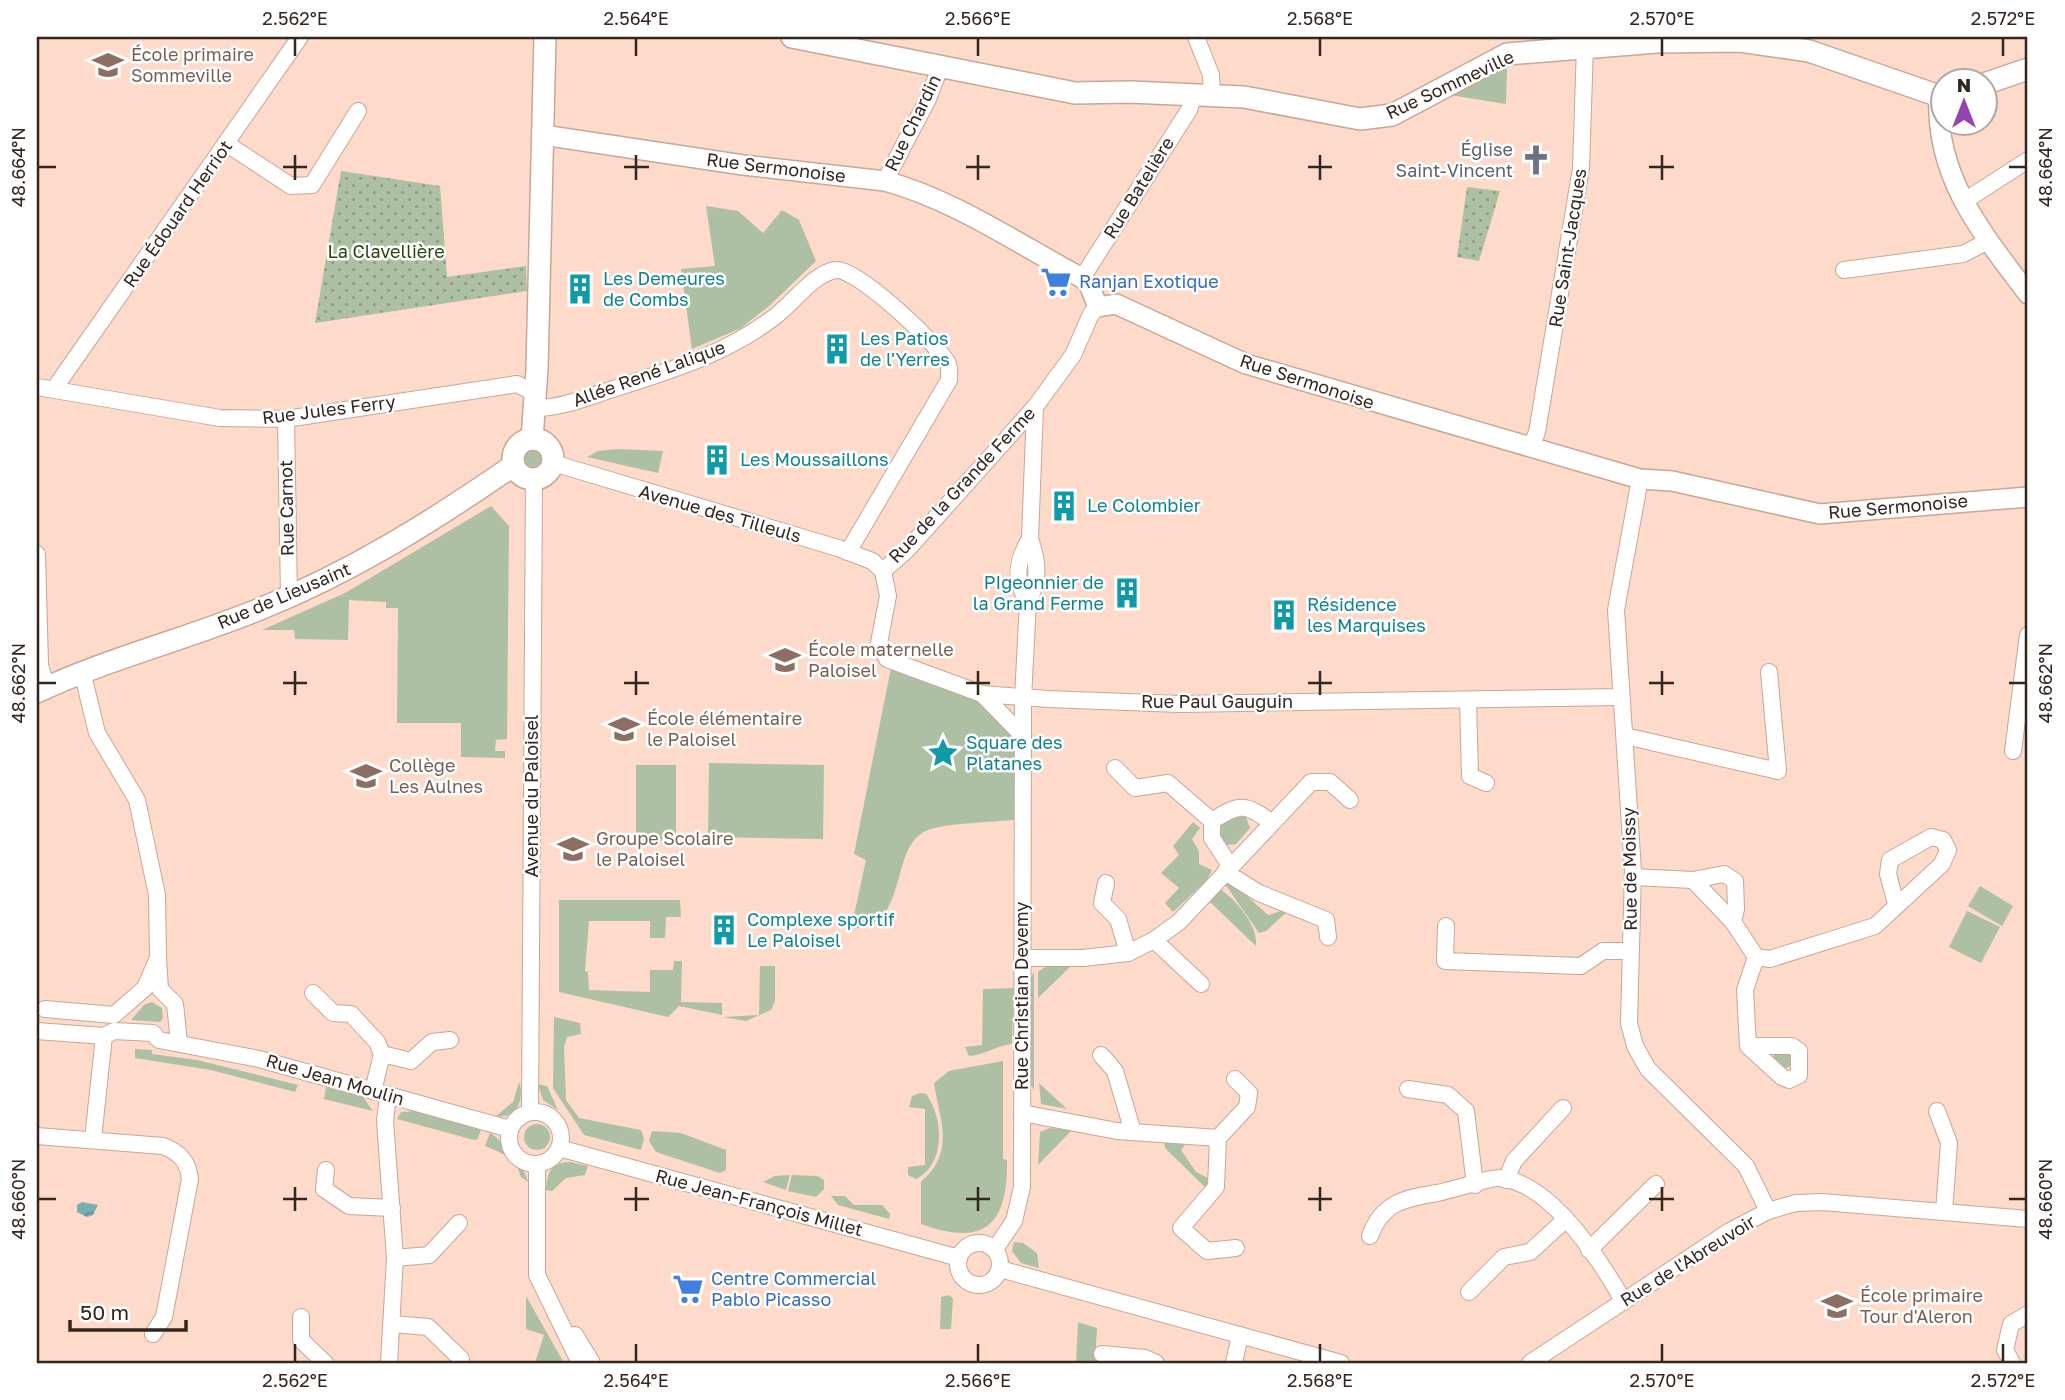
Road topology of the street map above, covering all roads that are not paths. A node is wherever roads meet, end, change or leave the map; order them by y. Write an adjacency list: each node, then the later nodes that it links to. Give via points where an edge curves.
1 (300, 37): 14 (street, Rue Édouard Herriot)
2 (545, 37): 12 (main road)
3 (792, 37): 6 (main road, Rue Sommeville)
4 (1196, 37): 10 (street, via 1211,75)
5 (1585, 46): 9 (main road, Rue Sommeville, via 1741,41 1809,51); 10 (main road, Rue Sommeville, via 1507,54 1381,118 1360,119 1244,97); 29 (street, Rue Saint-Jacques, via 1584,136)
6 (941, 65): 10 (main road, Rue Sommeville, via 1075,93); 16 (street, Rue Chardin)
7 (2028, 69): 8 (main road)
8 (1998, 79)
9 (1928, 92)
10 (1203, 96): 20 (street, Rue Batelière, via 1189,110)
11 (358, 111): 14 (street, via 312,185 291,186)
12 (543, 135): 16 (street, Rue Sermonoise); 25 (main road)
13 (1940, 136): 17 (street, via 1951,178)
14 (227, 144): 24 (street, Rue Édouard Herriot)
15 (2028, 160): 17 (street)
16 (885, 181): 20 (street, Rue Sermonoise, via 934,198)
17 (1964, 202): 18 (street)
18 (1988, 241): 19 (street, via 1963,254); 21 (street)
19 (1844, 270)
20 (1082, 278): 22 (street)
21 (2028, 294)
22 (1098, 307): 26 (street, Rue de la Grande Ferme, via 1073,355); 29 (street, Rue Sermonoise, via 1116,304 1245,364)
23 (37, 387): 24 (street, Rue Jules Ferry)
24 (54, 389): 27 (street, Rue Jules Ferry, via 220,418)
25 (536, 401): 27 (street, Rue Jules Ferry, via 517,384); 28 (main road); 35 (street, Allée René Lalique, via 590,396 720,352 773,319 823,275 849,272 879,292 927,341 948,364 949,380)
26 (1035, 407): 37 (street, Rue de la Grande Ferme); 45 (street, Rue Christian Devemy, via 1030,540 1036,555 1036,587 1028,601)
27 (286, 419): 38 (street, Rue Carnot)
28 (532, 439): 30 (main road, via 549,446); 31 (main road, via 516,448)
29 (1531, 447): 33 (street, Rue Sermonoise)
30 (553, 463): 32 (main road, via 547,474); 35 (street, Avenue des Tilleuls)
31 (514, 465): 32 (main road, via 522,476); 38 (main road, Rue de Lieusaint, via 470,498 375,555)
32 (534, 479): 84 (street, Avenue du Paloisel)
33 (1640, 479): 34 (street, Rue Sermonoise, via 1672,481 1820,514); 44 (street, Rue de Moissy, via 1616,610)
34 (2028, 497)
35 (848, 552): 37 (street, Avenue des Tilleuls, via 872,561)
36 (37, 554): 42 (street)
37 (883, 571): 43 (street, Rue de la Grande Ferme, via 888,596 879,643 887,659)
38 (289, 597): 40 (main road, Rue de Lieusaint)
39 (2028, 635): 49 (street)
40 (82, 671): 42 (main road, Rue de Lieusaint); 67 (street, via 97,733 137,800 157,895)
41 (1769, 672): 48 (street, via 1778,771)
42 (42, 690)
43 (982, 694): 45 (street, Rue de la Grande Ferme); 47 (street)
44 (1621, 697): 46 (street, Rue Paul Gauguin); 48 (street, Rue de Moissy)
45 (1023, 698): 46 (street, Rue Paul Gauguin, via 1180,704); 47 (street, Rue Christian Devemy)
46 (1468, 700): 51 (street, via 1470,776)
47 (1023, 736): 68 (street, Rue Christian Devemy)
48 (1625, 736): 56 (street, Rue de Moissy)
49 (2013, 751)
50 (1115, 768): 53 (street, via 1135,788 1168,783)
51 (1486, 783)
52 (1350, 800): 54 (street, via 1330,782 1311,782)
53 (1212, 821): 54 (street, via 1232,807 1253,808); 55 (street, via 1212,838)
54 (1272, 823): 55 (street)
55 (1228, 869): 62 (street, via 1259,892 1326,920); 63 (street, via 1179,922)
56 (1633, 877): 57 (street); 64 (street, Rue de Moissy)
57 (1693, 880): 60 (street); 60 (street, via 1724,874 1735,881)
58 (1106, 883): 65 (street, via 1102,903 1118,919)
59 (1896, 904): 66 (street, via 1875,926 1770,959)
60 (1733, 922): 66 (street)
61 (1446, 926): 64 (street, via 1445,961 1581,966 1604,951)
62 (1328, 937)
63 (1154, 940): 65 (street); 69 (street)
64 (1630, 951): 98 (street, Rue de Moissy, via 1629,1023 1635,1046 1666,1089 1746,1166)
65 (1128, 953): 68 (street)
66 (1756, 957): 76 (street, via 1745,989)
67 (158, 958): 71 (street, via 145,988 114,1014); 75 (street, via 159,989 174,1004)
68 (1022, 958): 85 (street, Rue Christian Devemy)
69 (1201, 984)
70 (313, 993): 77 (street, via 333,1013 351,1014)
71 (44, 1009)
72 (37, 1031): 73 (street, Rue Jean Moulin)
73 (106, 1036): 75 (street, Rue Jean Moulin, via 114,1031 152,1033 159,1040); 90 (street)
74 (450, 1040): 77 (street, via 432,1042 411,1062)
75 (179, 1043): 81 (street, Rue Jean Moulin, via 259,1059)
76 (1748, 1046)
77 (382, 1054): 81 (street)
78 (1101, 1055): 87 (street, via 1115,1071)
79 (1235, 1079): 89 (street, via 1249,1093 1247,1107)
80 (1408, 1089): 96 (street, via 1448,1095 1466,1111)
81 (380, 1093): 86 (street, Rue Jean Moulin); 97 (street)
82 (1563, 1108): 94 (street, via 1514,1161)
83 (1937, 1111): 99 (street, via 1949,1143)
84 (530, 1112): 86 (street); 91 (street, via 553,1118 561,1132)
85 (1022, 1113): 87 (street); 105 (street, Rue Christian Devemy, via 1022,1187 1014,1221)
86 (510, 1129): 92 (street, via 514,1153)
87 (1133, 1132): 89 (street)
88 (37, 1136): 90 (street)
89 (1218, 1138): 104 (street, via 1216,1186 1181,1228 1207,1251)
90 (93, 1139): 116 (street, via 163,1146 175,1150 189,1168 164,1317)
91 (559, 1148): 92 (street, via 550,1159); 108 (street, Rue Jean-François Millet)
92 (537, 1164): 112 (street, via 537,1275)
93 (326, 1170): 97 (street, via 324,1189 349,1206)
94 (1506, 1180): 96 (street, via 1497,1177); 100 (street, via 1533,1188)
95 (1656, 1184): 106 (street)
96 (1475, 1185): 103 (street, via 1399,1199 1374,1225)
97 (391, 1208): 107 (street)
98 (1769, 1211): 99 (street, Rue de l'Abreuvoir, via 1822,1202); 111 (street, Rue de l'Abreuvoir, via 1730,1231)
99 (1944, 1212): 101 (street, Rue de l'Abreuvoir)
100 (1566, 1219): 106 (street); 110 (street, via 1530,1252 1504,1257)
101 (2028, 1219)
102 (459, 1223): 107 (street, via 429,1255)
103 (1370, 1236)
104 (1236, 1248)
105 (995, 1249): 108 (street, via 984,1243 971,1244); 109 (street)
106 (1589, 1250): 111 (street)
107 (395, 1258): 115 (street)
108 (959, 1258): 109 (street, via 960,1271 974,1284 993,1280)
109 (1000, 1269): 117 (street)
110 (1469, 1292)
111 (1625, 1302): 127 (street, Rue de l'Abreuvoir)
112 (556, 1312): 122 (street); 123 (street)
113 (2028, 1314): 128 (street, via 2011,1324 2005,1350)
114 (301, 1317): 119 (street, via 301,1340)
115 (393, 1324): 120 (street); 121 (street, via 428,1327)
116 (153, 1334)
117 (1240, 1335): 125 (street); 126 (street)
118 (1102, 1354): 124 (street, via 1145,1357)
119 (324, 1363)
120 (389, 1363)
121 (461, 1363)
122 (580, 1363)
123 (592, 1363)
124 (1156, 1363)
125 (1234, 1363)
126 (1341, 1363)
127 (1531, 1363)
128 (2012, 1363)

